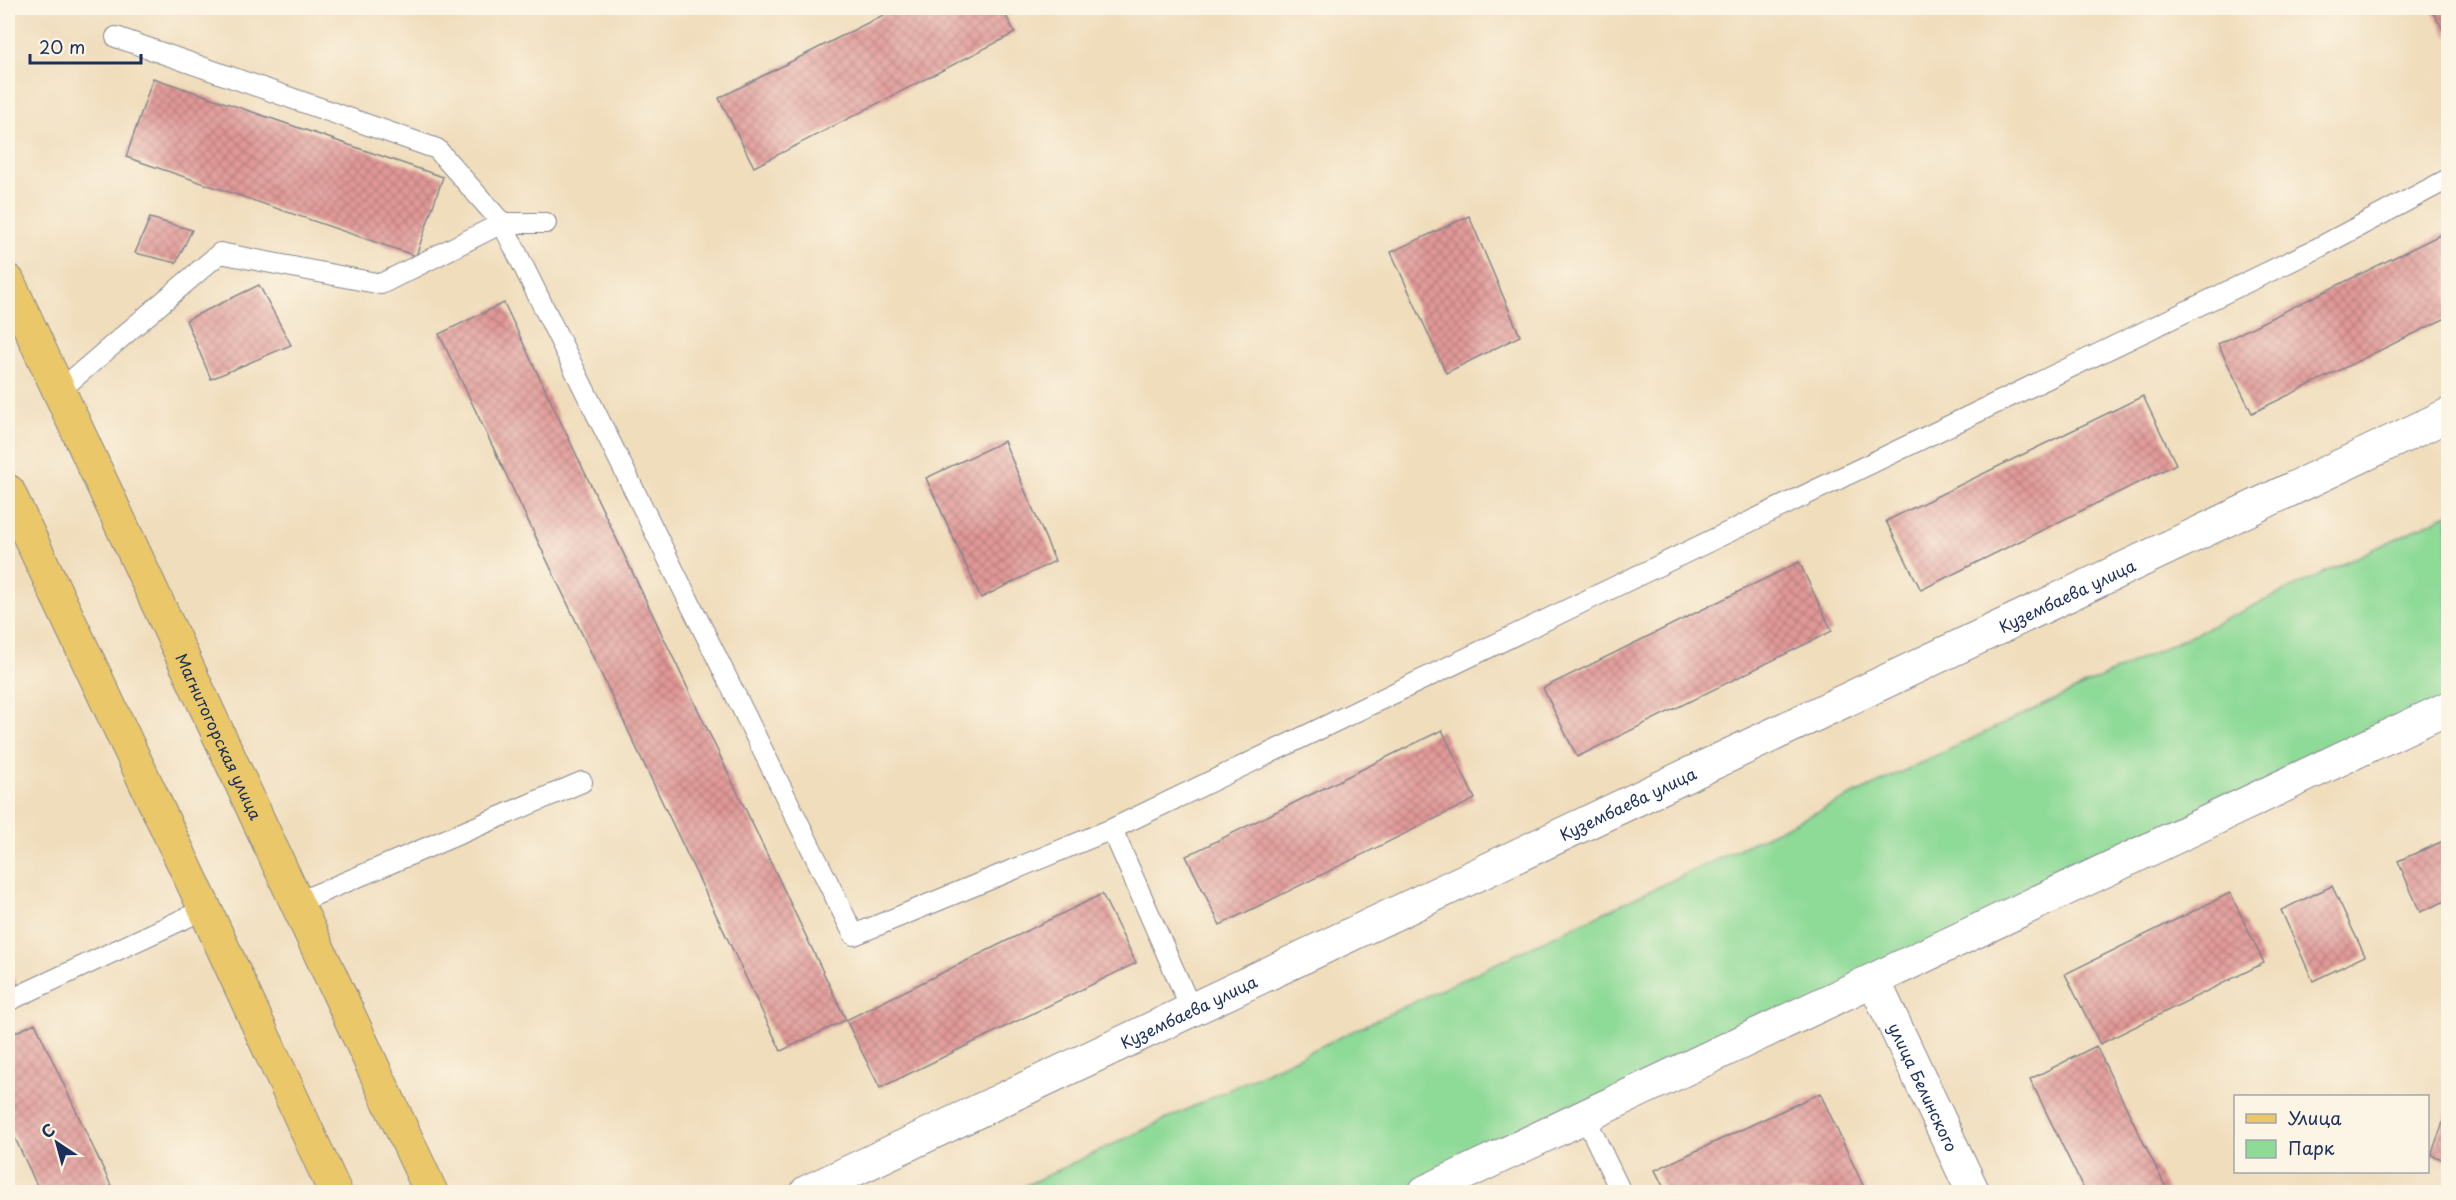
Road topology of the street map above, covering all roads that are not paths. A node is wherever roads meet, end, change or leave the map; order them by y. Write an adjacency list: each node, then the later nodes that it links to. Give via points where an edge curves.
1 (116, 37): 4 (lane, via 437,149)
2 (2448, 180): 11 (lane, via 2305,254)
3 (546, 223): 4 (lane)
4 (502, 224): 6 (lane, via 381,284 220,253); 11 (lane, via 854,935)
5 (8, 281): 6 (main road, Магнитогорская улица)
6 (59, 392): 12 (main road, Магнитогорская улица)
7 (2448, 415): 16 (street, Кузембаева улица)
8 (8, 490): 13 (main road)
9 (2448, 708): 14 (street)
10 (582, 782): 12 (lane)
11 (1112, 829): 16 (lane)
12 (296, 903): 19 (main road, Магнитогорская улица)
13 (205, 909): 15 (lane); 18 (main road)
14 (1874, 981): 17 (street); 23 (street, улица Белинского)
15 (8, 1001)
16 (1191, 1009): 20 (street, Кузембаева улица)
17 (1585, 1117): 21 (street); 22 (lane)
18 (334, 1192)
19 (430, 1192)
20 (807, 1192)
21 (1425, 1192)
22 (1622, 1192)
23 (1973, 1192)

